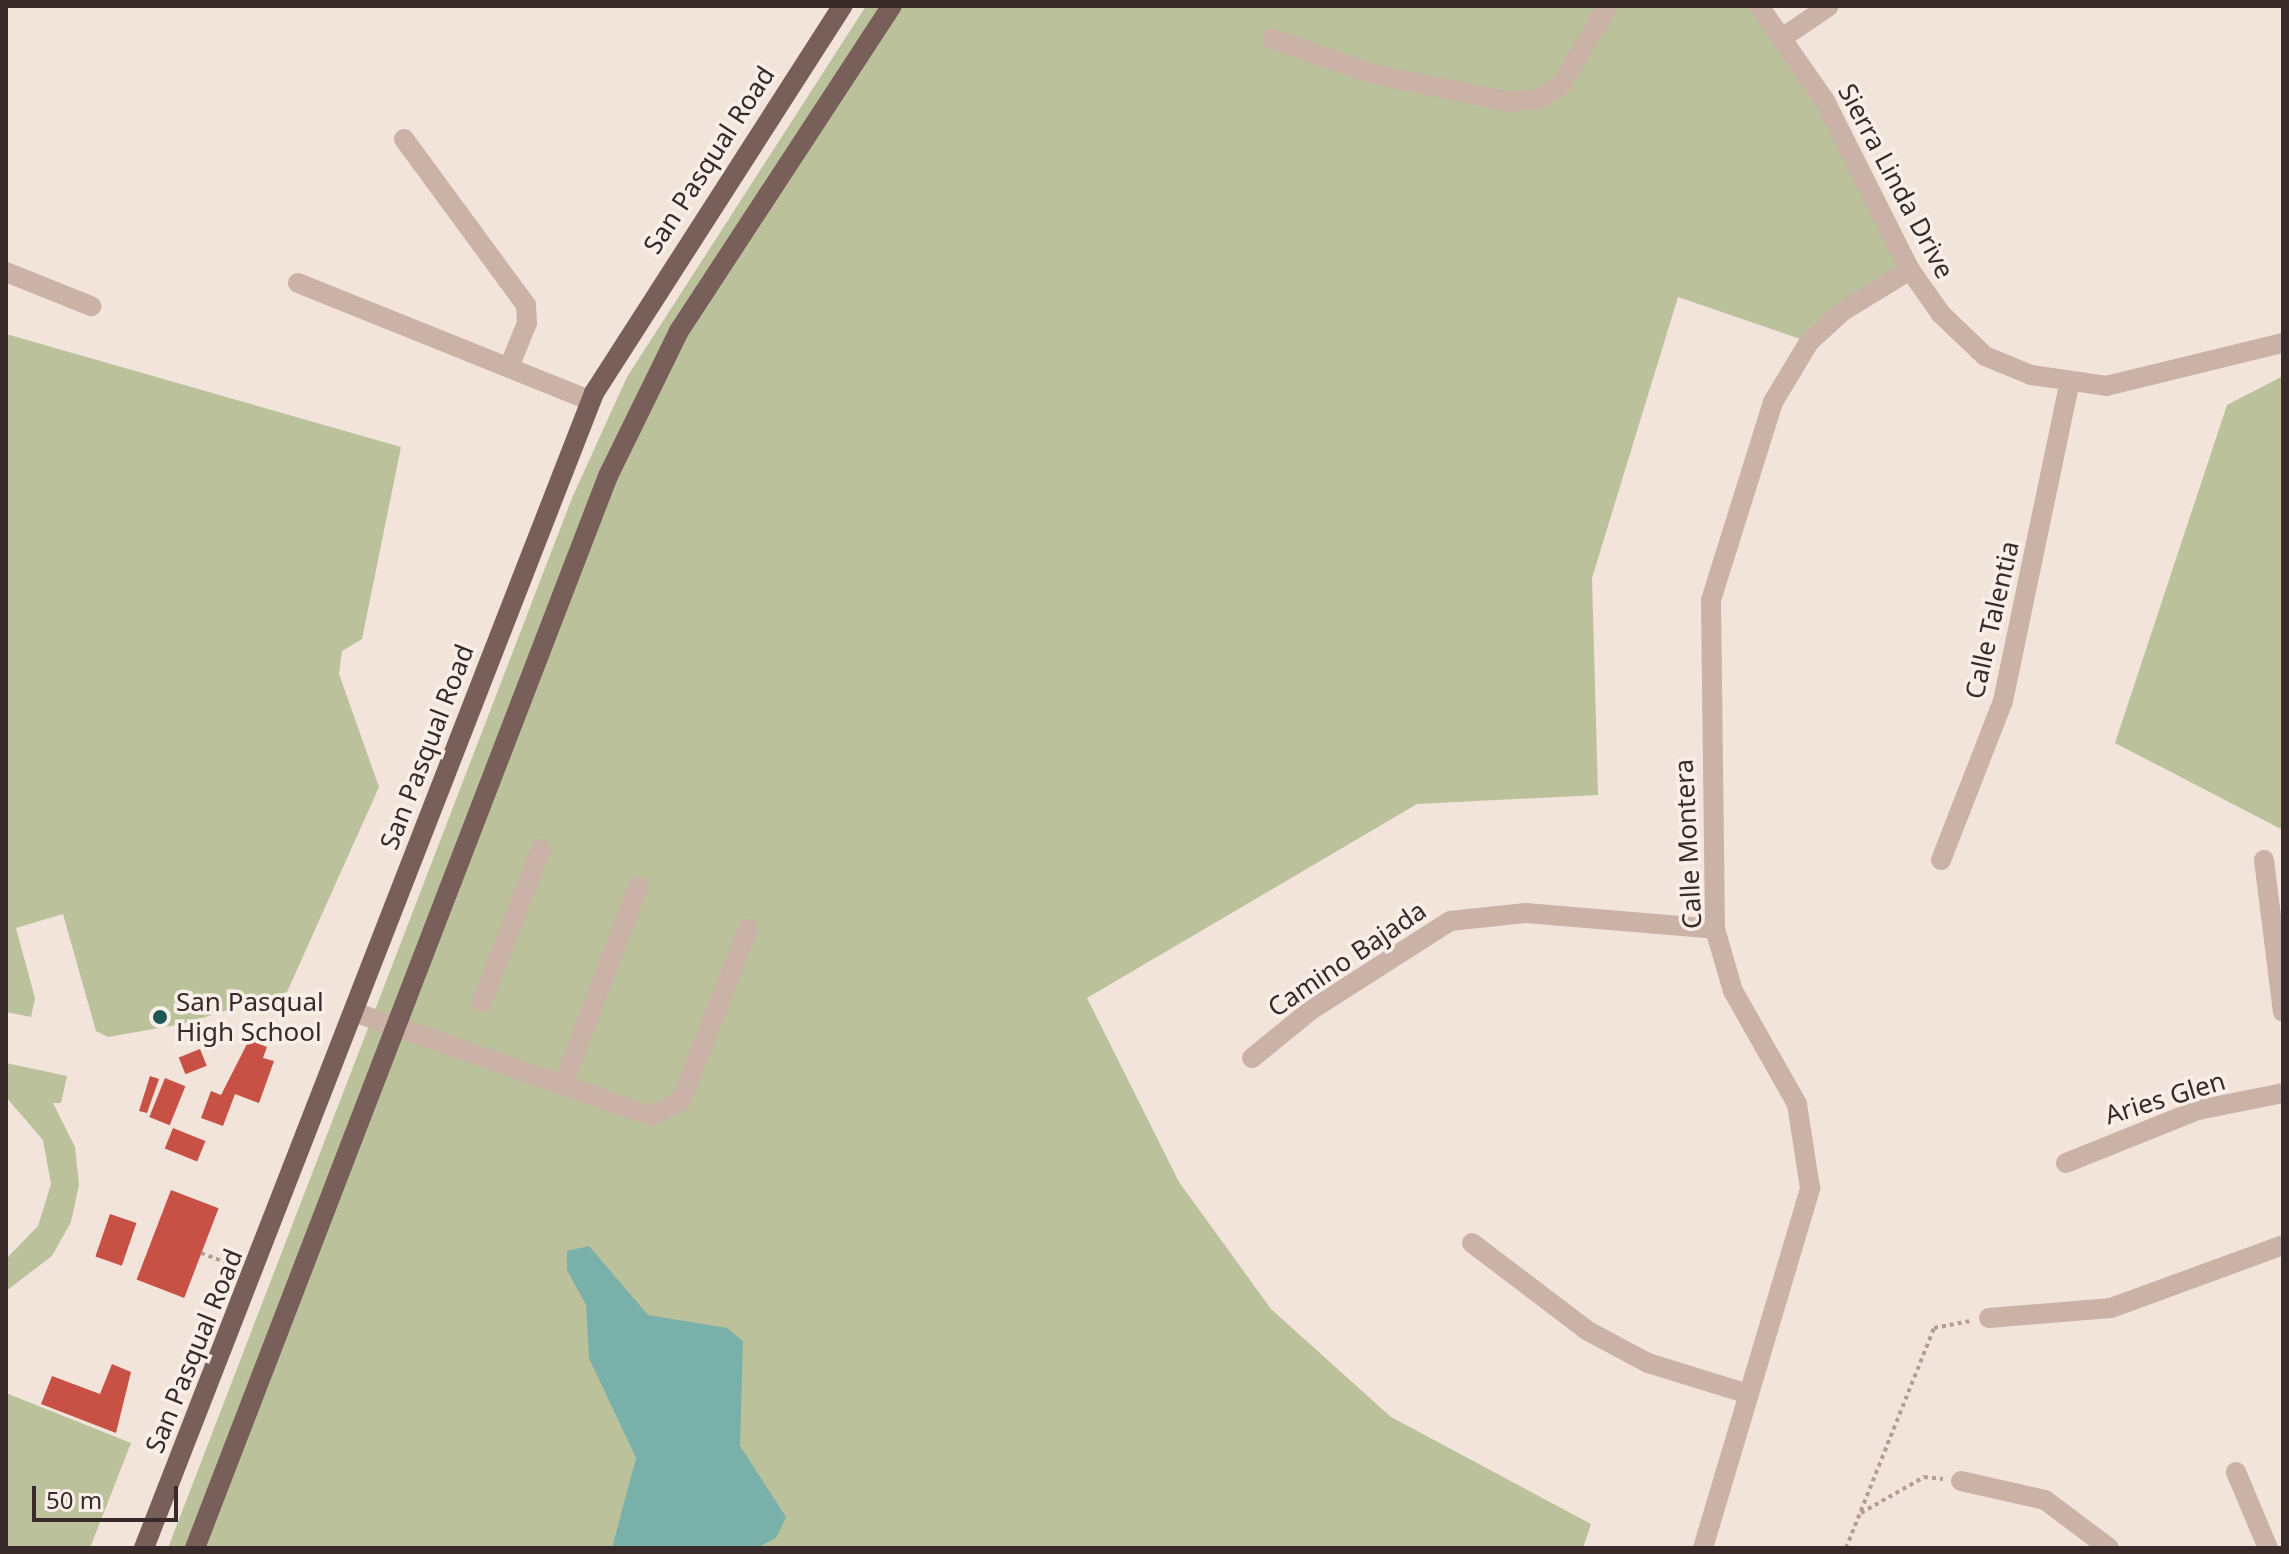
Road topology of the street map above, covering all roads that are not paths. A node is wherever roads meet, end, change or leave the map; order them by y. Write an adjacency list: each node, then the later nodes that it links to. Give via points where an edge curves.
1 (842, 6): 16 (main road, San Pasqual Road, via 680,249)
2 (892, 6): 26 (main road, via 702,294 647,392 581,540)
3 (1608, 6): 7 (street, via 1561,85 1539,99 1511,102 1373,74)
4 (1759, 6): 6 (street, Sierra Linda Drive)
5 (1829, 6): 6 (street)
6 (1785, 36): 9 (street, Sierra Linda Drive)
7 (1272, 39)
8 (404, 139): 14 (street, via 526,305 527,323)
9 (1910, 270): 15 (street, Sierra Linda Drive, via 1941,314 1985,356); 22 (street, Calle Montera, via 1843,311 1809,342 1773,402 1721,549 1706,655)
10 (6, 272): 12 (street)
11 (298, 283): 14 (street)
12 (91, 306)
13 (2283, 343): 15 (street, Sierra Linda Drive, via 2173,374)
14 (509, 367): 16 (street)
15 (2069, 384): 18 (street, Calle Talentia, via 2003,701)
16 (591, 401): 24 (main road, San Pasqual Road)
17 (541, 849): 23 (street)
18 (1941, 860)
19 (2264, 860): 25 (street)
20 (638, 887): 28 (street)
21 (748, 929): 28 (street, via 681,1101 651,1116)
22 (1715, 929): 27 (street, Camino Bajada, via 1526,913 1450,921 1311,1010); 34 (street, Calle Montera, via 1733,991 1797,1104 1810,1188)
23 (482, 1002)
24 (354, 1012): 26 (street); 37 (main road, San Pasqual Road)
25 (2283, 1012)
26 (394, 1028): 28 (street, via 534,1081); 38 (main road)
27 (1252, 1058)
28 (564, 1082)
29 (2283, 1093): 30 (street, Aries Glen, via 2198,1110)
30 (2066, 1163)
31 (1472, 1243): 34 (street, via 1588,1331 1648,1363)
32 (2283, 1245): 33 (street, via 2111,1308)
33 (1989, 1318)
34 (1748, 1394): 39 (street, Calle Montera)
35 (2236, 1472): 41 (street)
36 (1961, 1481): 40 (street, via 2045,1500)
37 (144, 1548)
38 (195, 1548)
39 (1703, 1548)
40 (2109, 1548)
41 (2268, 1548)

